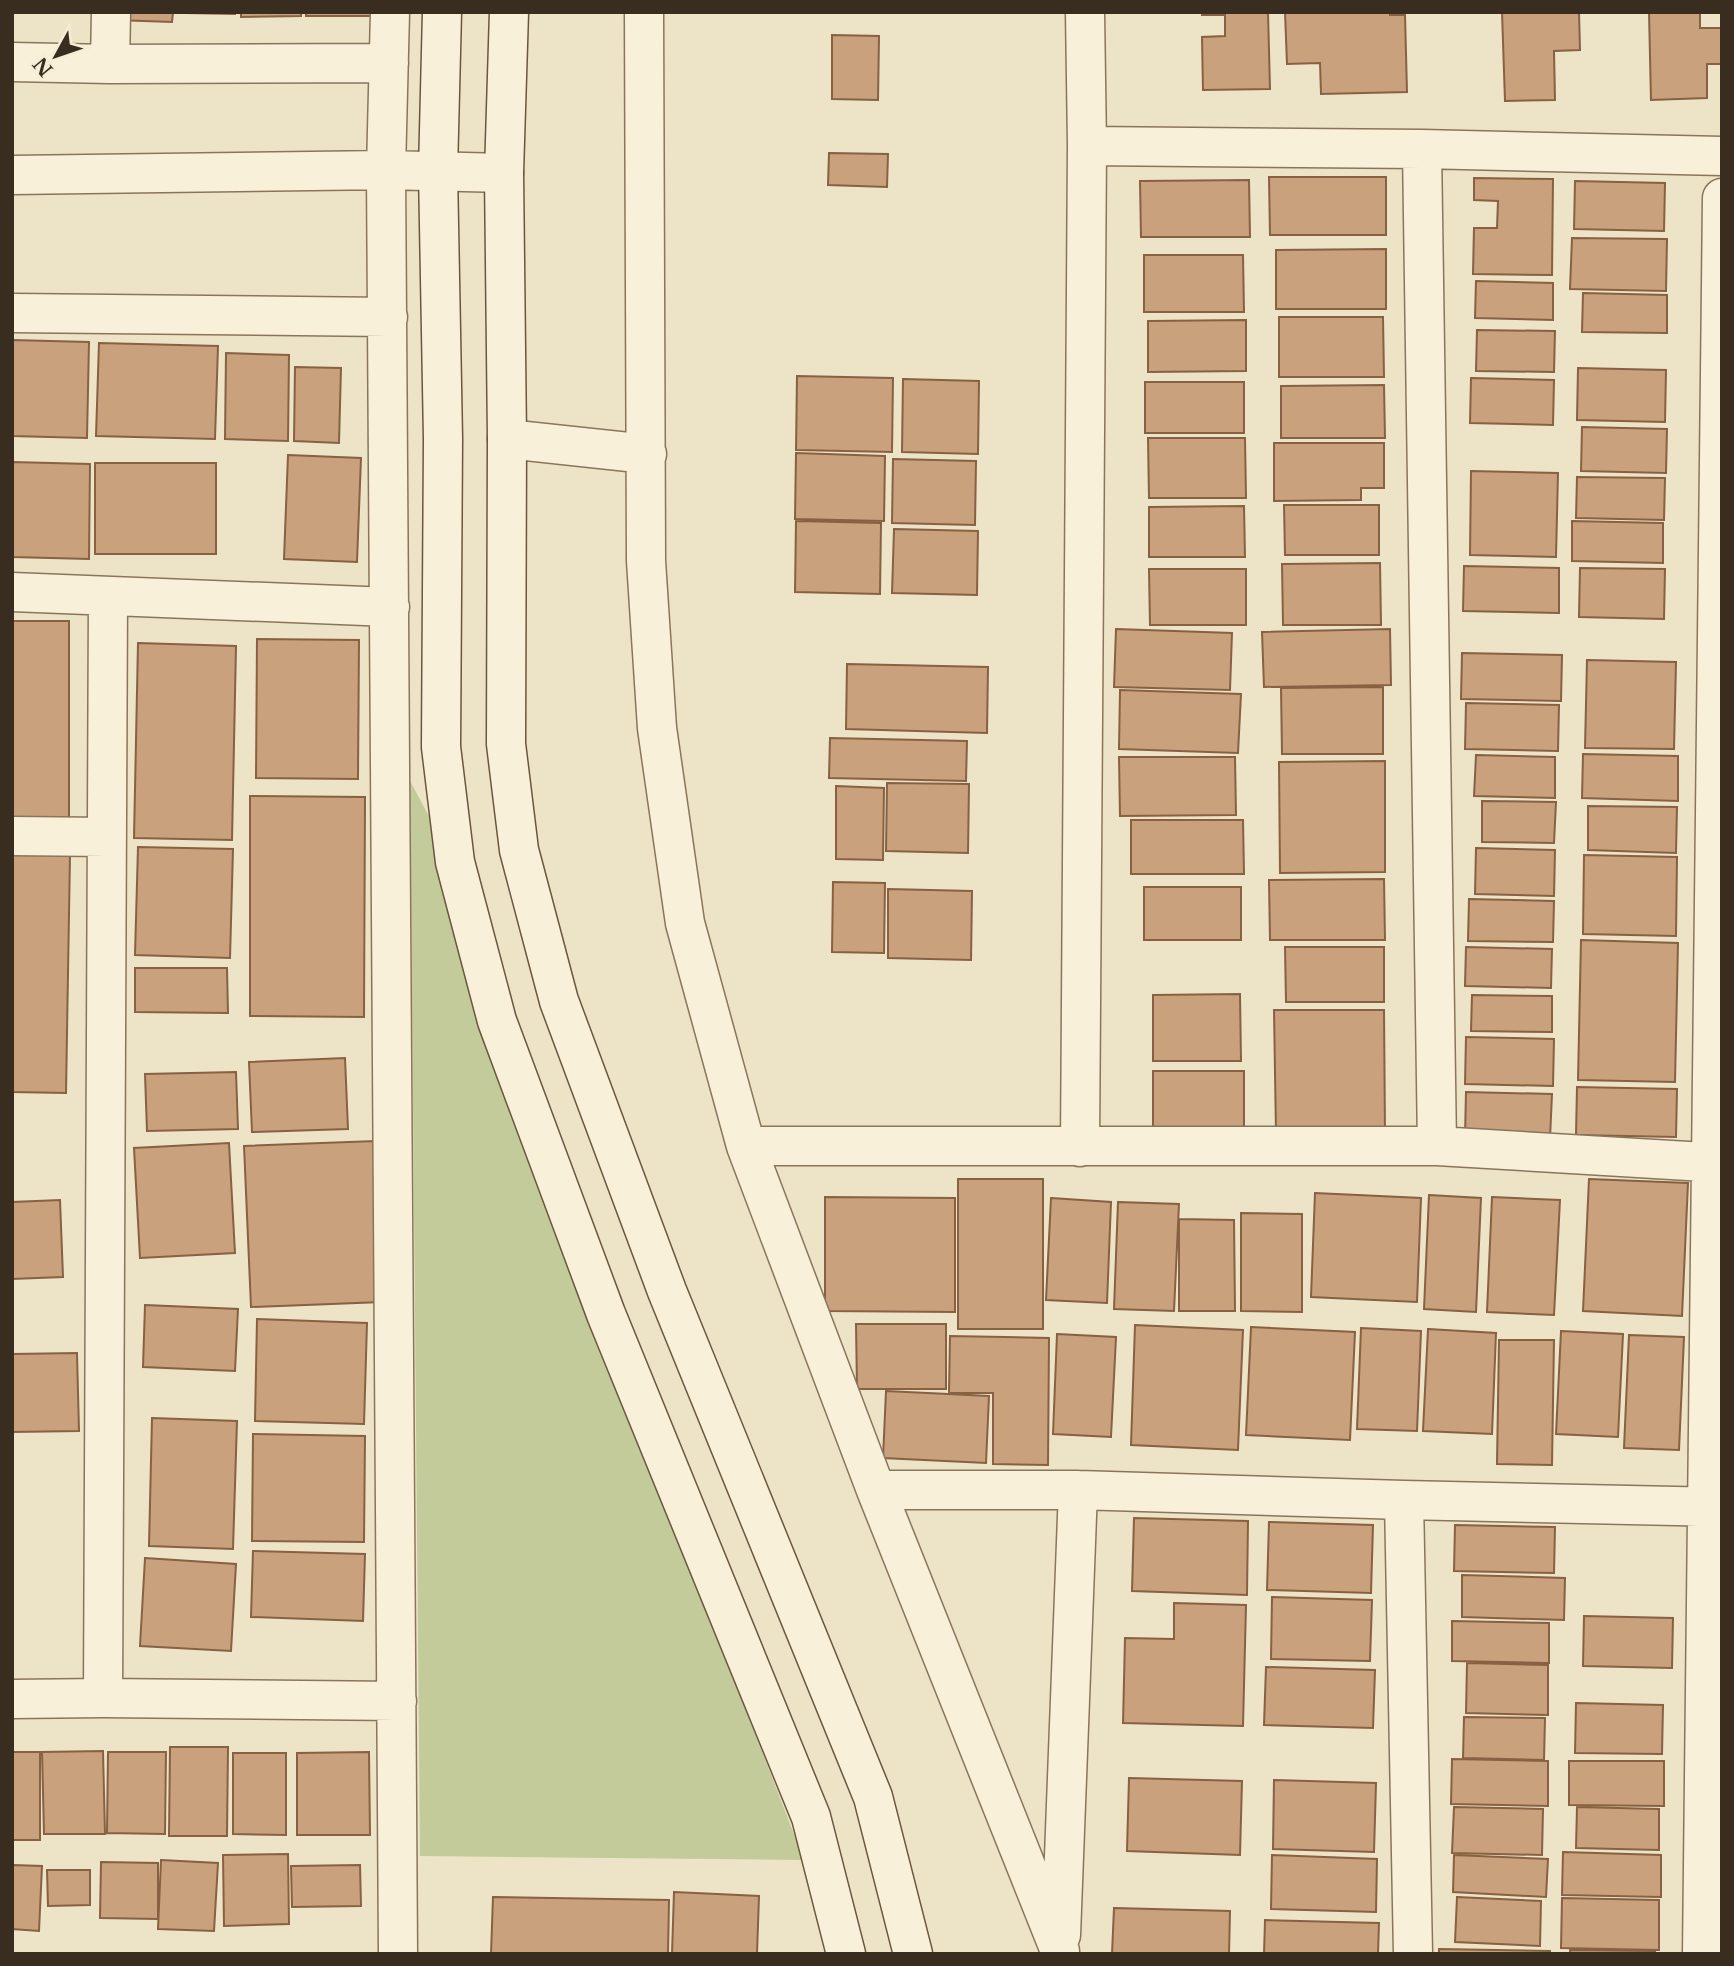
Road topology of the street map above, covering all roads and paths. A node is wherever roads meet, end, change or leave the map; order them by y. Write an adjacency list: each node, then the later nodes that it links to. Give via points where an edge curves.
1 (111, 12): 9 (street)
2 (390, 12): 8 (street)
3 (442, 12): 14 (street)
4 (509, 12): 15 (street)
5 (644, 12): 21 (street)
6 (1086, 12): 10 (street)
7 (12, 62): 9 (street)
8 (389, 63): 9 (street); 13 (street)
9 (110, 64)
10 (1087, 146): 11 (street); 31 (street)
11 (1422, 149): 12 (street); 30 (street)
12 (1722, 156)
13 (386, 170): 14 (street); 16 (street); 19 (street)
14 (438, 171): 15 (street); 42 (street, via 443,439 441,747 455,862 497,1021 606,1314 811,1817)
15 (503, 173): 20 (street)
16 (12, 174)
17 (1722, 198): 22 (street)
18 (12, 313): 19 (street)
19 (388, 317): 25 (street)
20 (508, 439): 21 (street); 43 (street, via 506,744 519,850 559,1001 667,1291 873,1797)
21 (647, 454): 29 (street, via 646,561 657,728 685,923)
22 (1720, 518): 26 (street)
23 (12, 592): 24 (street)
24 (108, 596): 25 (street); 28 (street)
25 (390, 607): 39 (street)
26 (1718, 831): 32 (street)
27 (12, 836): 28 (street)
28 (107, 837): 37 (street)
29 (746, 1146): 31 (street); 33 (street)
30 (1437, 1146): 31 (street); 32 (street)
31 (1080, 1147)
32 (1716, 1162): 36 (street)
33 (876, 1490): 34 (street); 40 (street)
34 (1078, 1490): 35 (street); 40 (street)
35 (1404, 1500): 36 (street); 44 (street)
36 (1714, 1507): 45 (street)
37 (103, 1698): 38 (street); 39 (street)
38 (12, 1699)
39 (397, 1702): 41 (street)
40 (1060, 1952)
41 (398, 1954)
42 (846, 1954)
43 (913, 1954)
44 (1413, 1954)
45 (1702, 1954)

